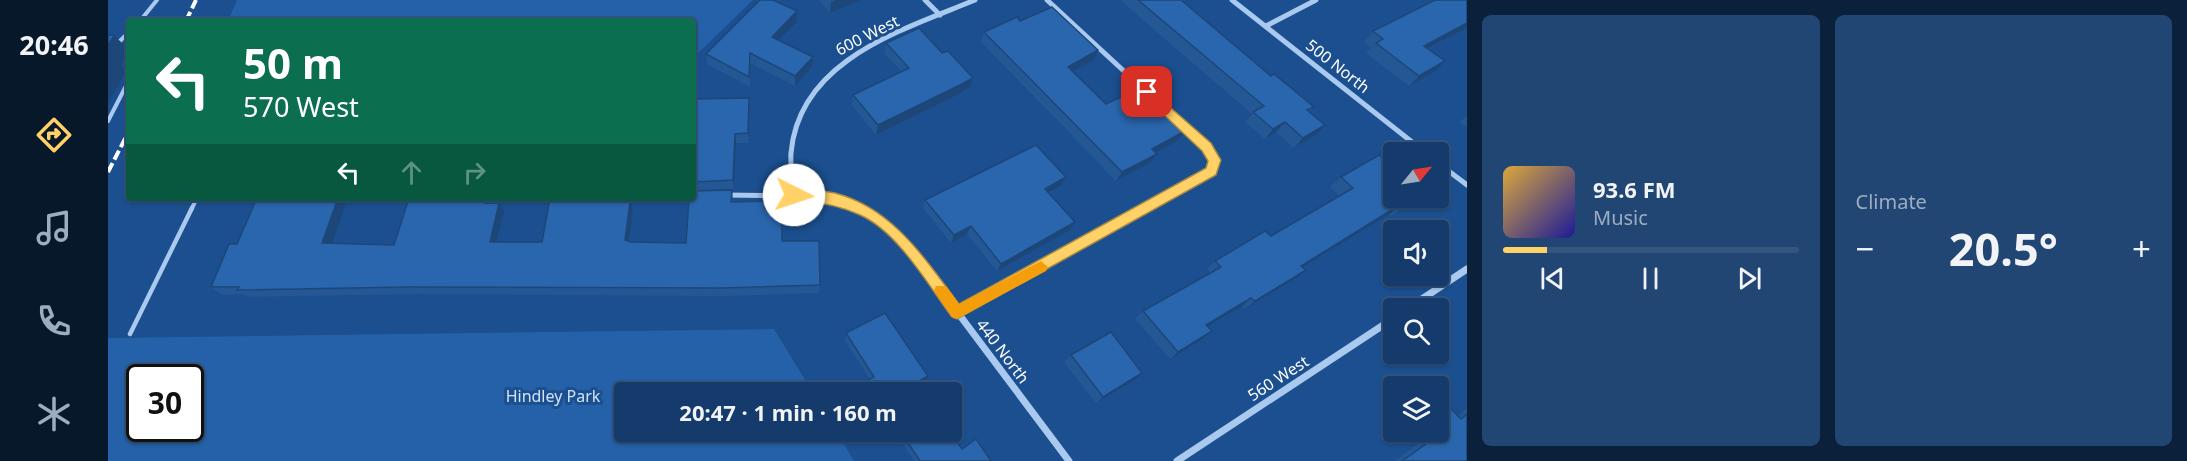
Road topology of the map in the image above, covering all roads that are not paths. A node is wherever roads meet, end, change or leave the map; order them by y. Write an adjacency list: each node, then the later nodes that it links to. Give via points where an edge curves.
1 (157, 0): 8 (lane)
2 (925, 0): 7 (street)
3 (975, 0): 7 (street, 600 West)
4 (1047, 0): 22 (street, via 1202,142 1214,160 1211,171)
5 (1232, 0): 9 (street, 500 North)
6 (1317, 0): 9 (street)
7 (940, 15): 18 (street, 600 West, via 862,49 823,78 803,109 796,130 791,153)
8 (142, 18)
9 (1266, 26): 14 (street, 500 North)
10 (126, 35): 11 (lane)
11 (112, 50)
12 (126, 86): 13 (lane)
13 (108, 121)
14 (1412, 142)
15 (1449, 171): 16 (street)
16 (1467, 185)
17 (715, 195): 18 (street, 440 North)
18 (794, 195): 22 (street, 440 North, via 834,198 868,212 913,252)
19 (196, 201): 24 (lane)
20 (1467, 269): 21 (street)
21 (1424, 298)
22 (957, 312): 25 (street, 440 North)
23 (1383, 325): 26 (street, 560 West)
24 (130, 334)
25 (1069, 461)
26 (1177, 461)

